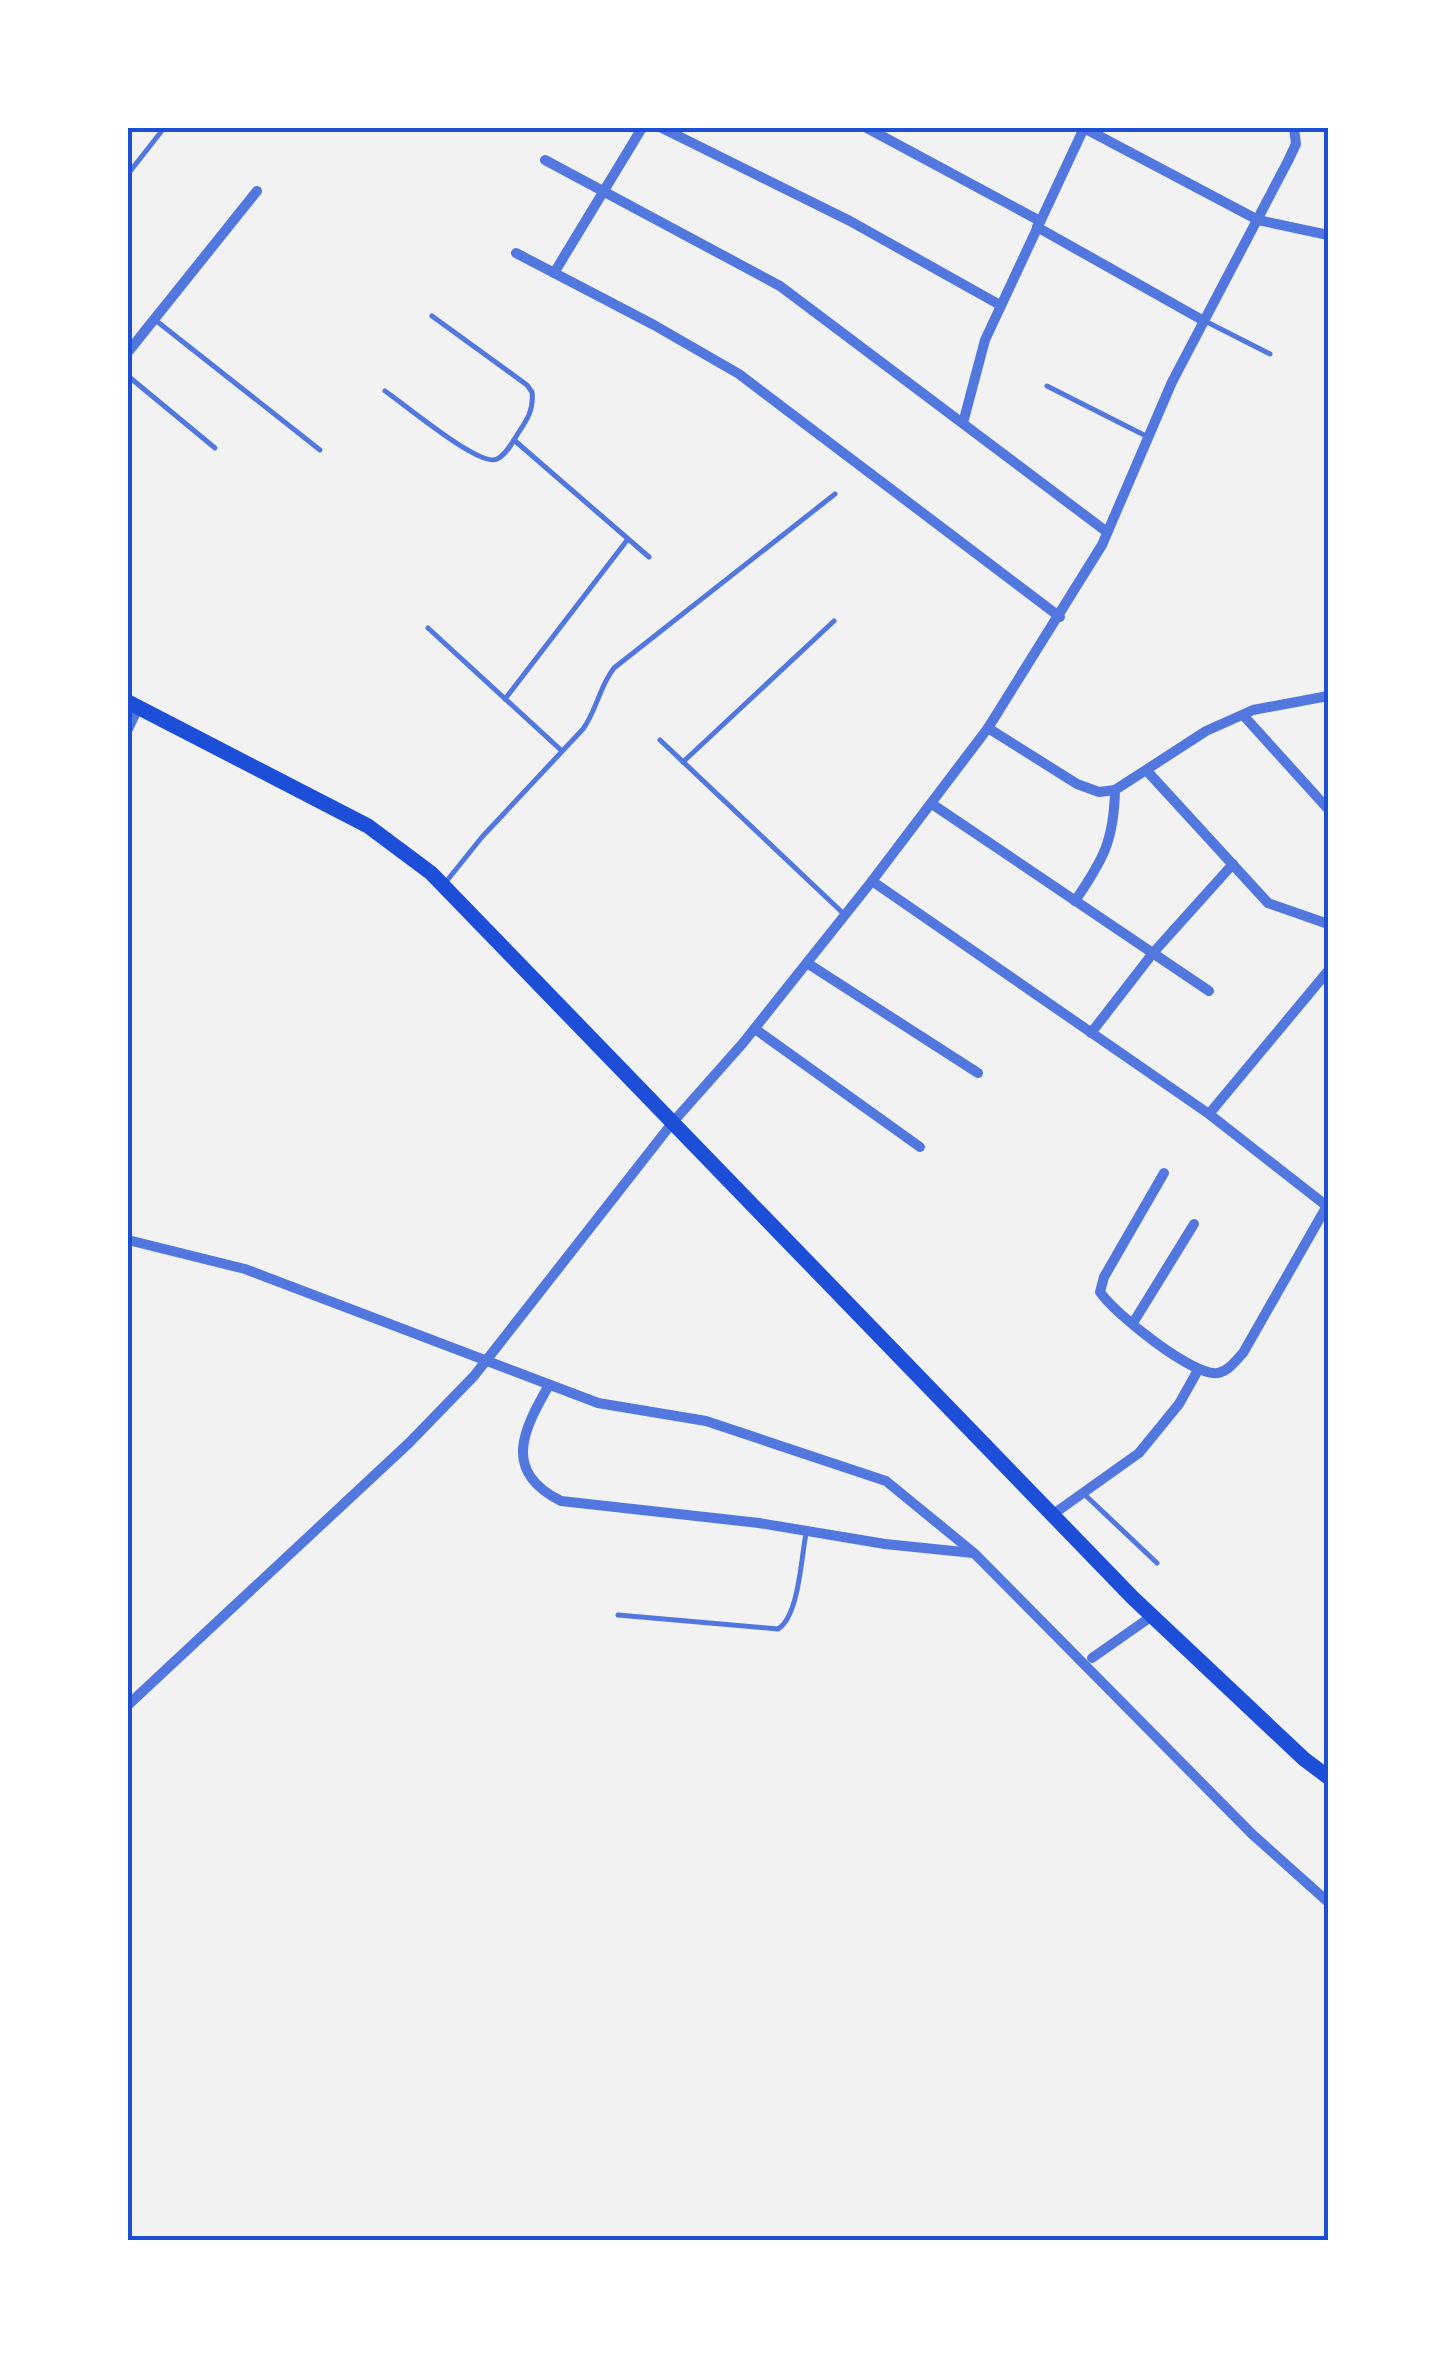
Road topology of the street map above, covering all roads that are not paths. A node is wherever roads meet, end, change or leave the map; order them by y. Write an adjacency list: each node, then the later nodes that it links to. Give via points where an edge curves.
1 (164, 128): 8 (lane)
2 (642, 128): 10 (street)
3 (662, 128): 16 (street)
4 (867, 128): 12 (street)
5 (1084, 128): 11 (street); 12 (street)
6 (1294, 128): 11 (street, via 1296,144)
7 (545, 160): 10 (street)
8 (128, 174)
9 (256, 190): 18 (street)
10 (603, 191): 15 (street); 25 (street, via 780,286)
11 (1258, 220): 13 (street); 19 (street)
12 (1039, 224): 16 (street); 19 (street)
13 (1328, 235)
14 (516, 253): 15 (street)
15 (554, 274): 34 (street, via 740,374)
16 (1000, 305): 25 (street)
17 (432, 316): 27 (lane, via 532,392 531,414)
18 (154, 319): 20 (street); 29 (lane)
19 (1204, 321): 21 (lane); 26 (street)
20 (128, 352)
21 (1270, 354)
22 (128, 376): 28 (lane)
23 (1046, 386): 26 (lane)
24 (384, 391): 27 (lane, via 488,461 496,461)
25 (963, 423): 31 (street)
26 (1146, 436): 31 (street)
27 (514, 440): 32 (lane)
28 (216, 448)
29 (320, 450)
30 (835, 494): 44 (lane, via 631,652 608,676 593,716)
31 (1107, 532): 34 (street)
32 (628, 539): 33 (lane); 38 (lane)
33 (649, 557)
34 (1060, 617): 41 (street)
35 (834, 621): 45 (lane)
36 (428, 628): 38 (lane)
37 (1328, 696): 40 (street)
38 (505, 698): 44 (lane)
39 (133, 705): 42 (street); 52 (main road, via 368,826)
40 (1243, 715): 46 (street); 49 (street)
41 (988, 728): 47 (street, via 1078,784); 48 (street)
42 (128, 729)
43 (660, 740): 45 (lane)
44 (562, 751): 52 (lane)
45 (683, 762): 54 (lane)
46 (1147, 771): 47 (street); 50 (street)
47 (1115, 790): 53 (street, via 1115,826 1105,858)
48 (932, 804): 51 (street); 53 (street)
49 (1328, 810)
50 (1233, 864): 55 (street, via 1268,902); 56 (street)
51 (872, 882): 54 (street); 61 (street)
52 (443, 886): 64 (main road)
53 (1075, 900): 56 (street)
54 (845, 915): 57 (street)
55 (1328, 924)
56 (1153, 953): 59 (street); 61 (street)
57 (806, 964): 60 (street); 62 (street)
58 (1328, 971): 63 (street)
59 (1209, 991)
60 (755, 1028): 64 (street); 65 (street)
61 (1091, 1033): 63 (street)
62 (978, 1073)
63 (1209, 1114): 67 (street)
64 (673, 1122): 71 (street); 75 (main road)
65 (920, 1147)
66 (1164, 1173): 70 (street, via 1100,1285 1104,1299)
67 (1328, 1205): 72 (street, via 1243,1352 1229,1369)
68 (1194, 1224): 70 (street)
69 (128, 1240): 71 (street, via 245,1269)
70 (1133, 1323): 72 (street)
71 (486, 1359): 73 (street); 82 (street, via 410,1443)
72 (1198, 1370): 74 (street, via 1139,1453)
73 (549, 1385): 76 (street, via 521,1443 544,1493 586,1506); 77 (street, via 598,1404 706,1422 886,1481)
74 (1083, 1493): 75 (street); 78 (lane)
75 (1052, 1515): 80 (main road)
76 (806, 1531): 77 (street); 79 (lane, via 793,1606 778,1629)
77 (974, 1553): 84 (street)
78 (1157, 1563)
79 (618, 1615)
80 (1152, 1616): 81 (street); 83 (main road)
81 (1092, 1658)
82 (128, 1705)
83 (1328, 1777)
84 (1328, 1902)

